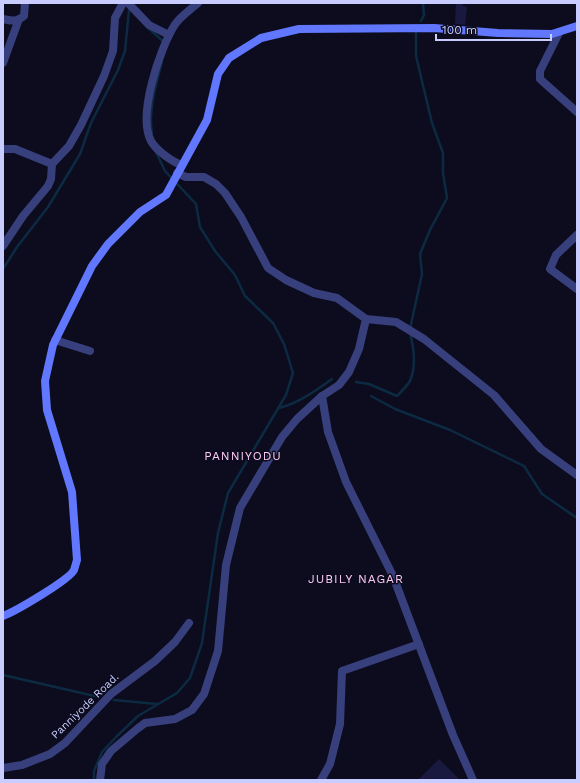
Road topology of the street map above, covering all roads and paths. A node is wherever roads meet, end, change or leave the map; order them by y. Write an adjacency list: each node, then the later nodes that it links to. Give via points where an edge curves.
1 (25, 3): 6 (street, via 24,16)
2 (123, 3): 13 (street, via 115,18 113,51 104,76 75,137)
3 (128, 3): 9 (street, via 149,25)
4 (198, 3): 9 (street, via 174,25)
5 (3, 19): 6 (street)
6 (19, 19): 10 (street)
7 (577, 26): 8 (main road)
8 (559, 33): 11 (street, via 540,71 540,79); 14 (main road, via 434,28 299,29 261,38 229,58 223,65 218,74 207,120)
9 (170, 35): 14 (street, via 156,63 148,123 151,141 172,162)
10 (3, 63)
11 (577, 112)
12 (3, 149): 13 (street, via 15,149)
13 (52, 164): 17 (street, via 48,186)
14 (182, 166): 15 (main road)
15 (176, 175): 19 (street, via 204,177 225,193 268,268 314,293 337,298); 20 (main road, via 166,195 140,212 104,249 92,266)
16 (577, 235): 18 (street, via 556,254 550,269)
17 (3, 246)
18 (577, 288)
19 (366, 319): 22 (street, via 359,349 349,372 339,385); 23 (street, via 396,322 424,339 494,395 541,449)
20 (55, 340): 21 (street); 24 (main road, via 45,381 47,410 72,492 77,560 74,570 62,580)
21 (90, 351)
22 (322, 396): 26 (street, via 328,432 346,482 393,576); 28 (street, via 282,437 240,508 226,565 218,651 204,694 192,710 174,719 145,723 136,729 102,764)
23 (577, 474)
24 (3, 616)
25 (189, 623): 27 (street, Panniyode Road., via 175,642 155,661 111,694 50,754 22,766)
26 (419, 644): 29 (street, via 347,667 342,671 340,724 332,757); 30 (street)
27 (3, 768)
28 (100, 780)
29 (321, 780)
30 (473, 780)

